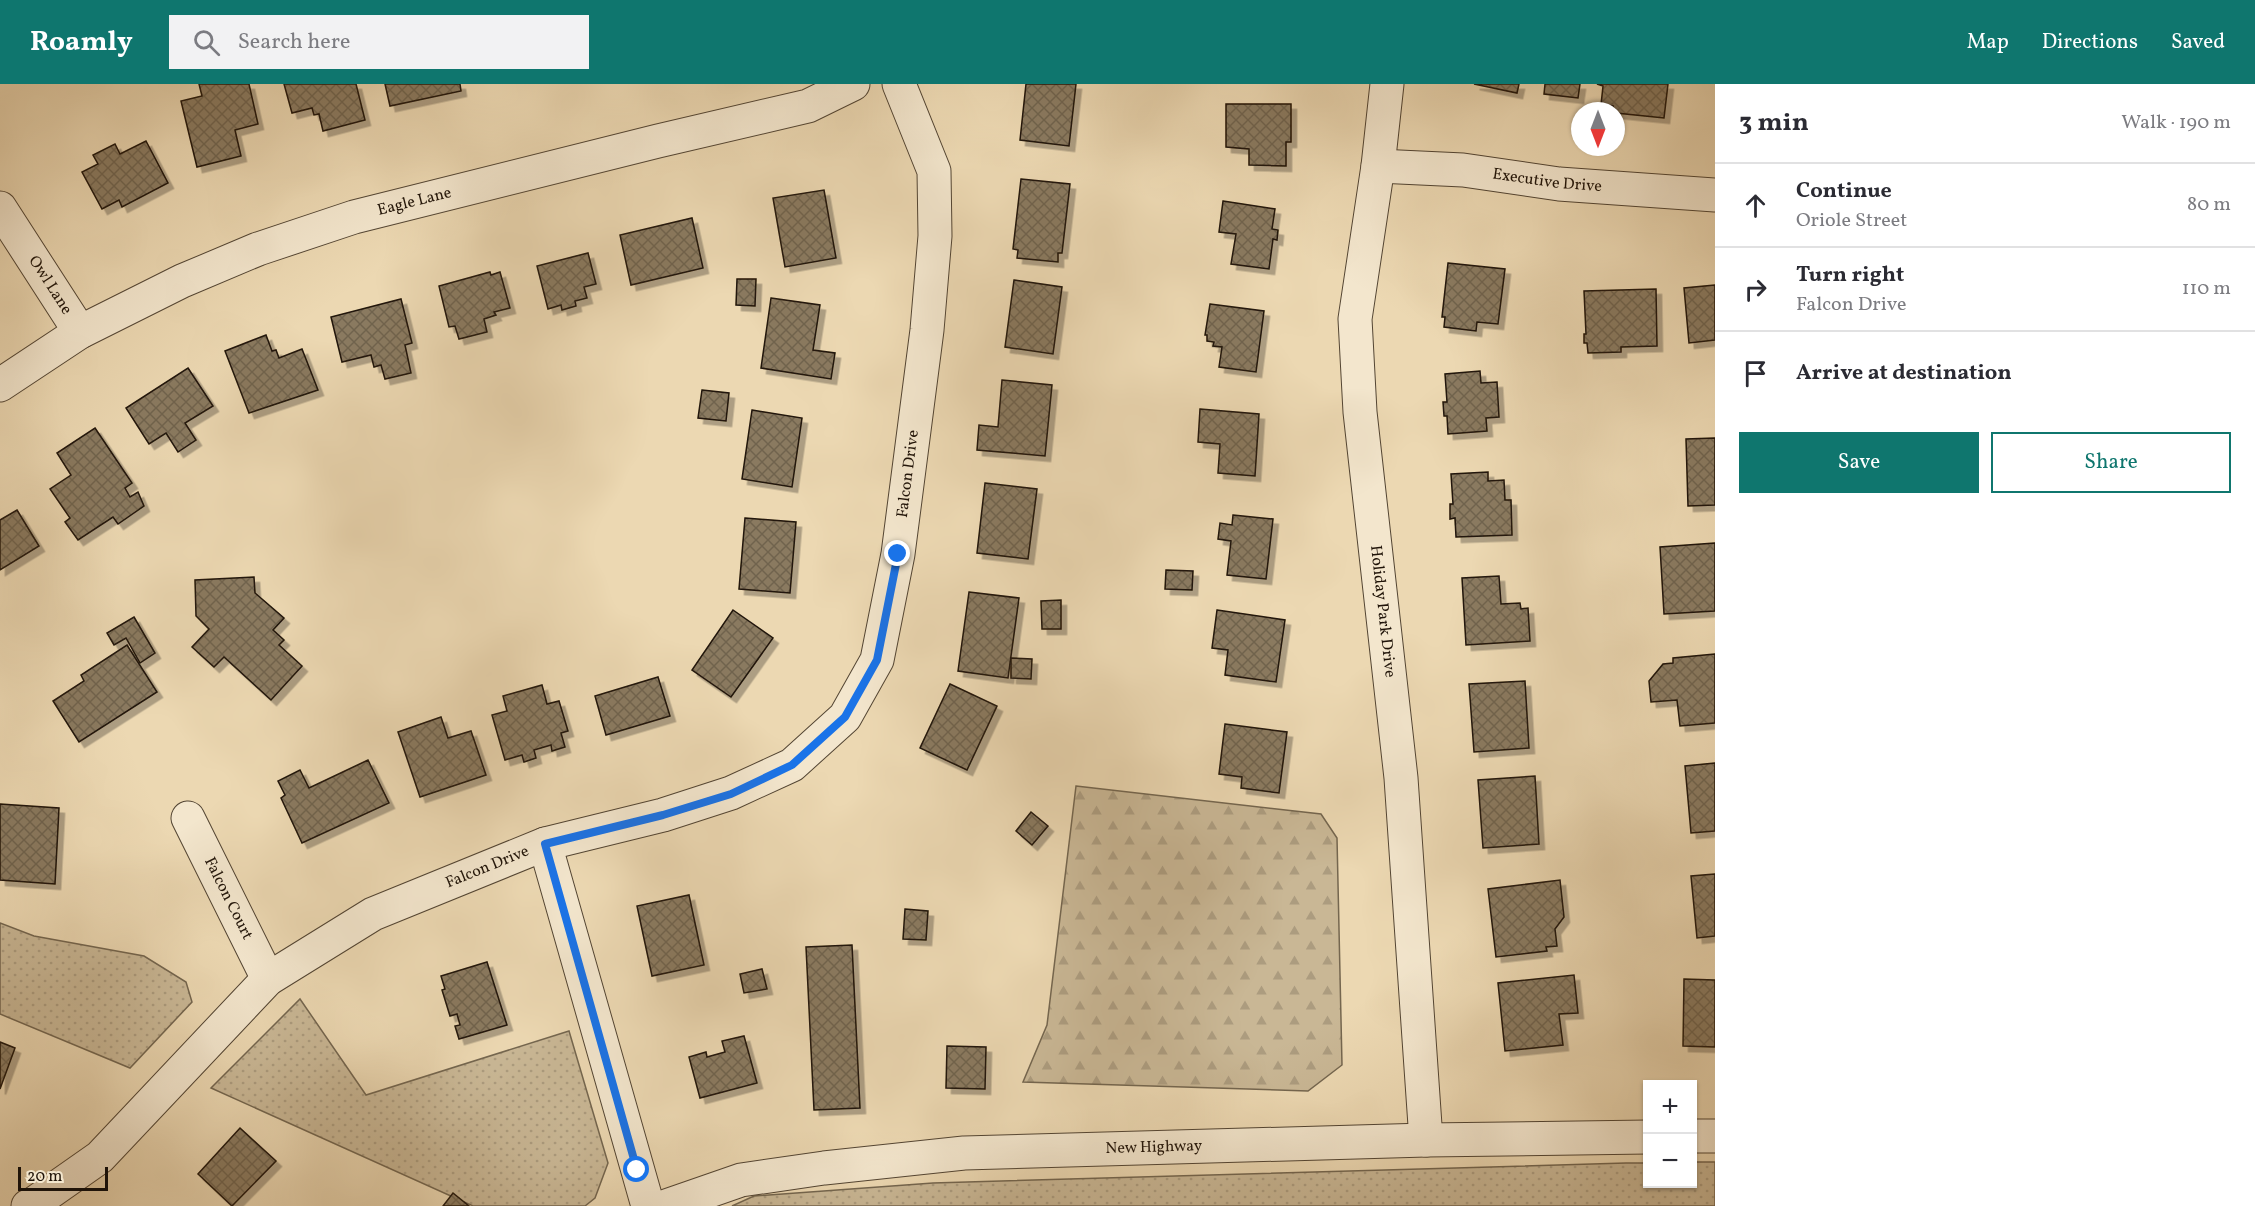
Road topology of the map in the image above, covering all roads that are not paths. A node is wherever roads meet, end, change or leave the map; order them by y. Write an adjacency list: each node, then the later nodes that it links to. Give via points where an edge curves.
1 (853, 84): 7 (street, Eagle Lane, via 808,106 354,217 182,280)
2 (899, 84): 10 (street, Falcon Drive, via 934,171 935,236 898,554 877,660 845,717 792,765 731,794)
3 (1387, 84): 4 (street, Holiday Park Drive)
4 (1378, 166): 5 (street, Executive Drive, via 1463,170 1559,184); 15 (street, Holiday Park Drive, via 1355,319 1360,412 1401,778)
5 (1715, 195)
6 (0, 208): 7 (street, Owl Lane)
7 (80, 332): 8 (street, Eagle Lane)
8 (0, 386)
9 (188, 818): 11 (street, Falcon Court)
10 (545, 844): 11 (street, Falcon Drive, via 373,914); 17 (street)
11 (268, 979): 16 (street, Falcon Drive, via 100,1157)
12 (1697, 1136): 13 (street)
13 (1715, 1136)
14 (1643, 1137): 15 (street, New Highway)
15 (1426, 1140): 18 (street, New Highway, via 964,1153 741,1180)
16 (28, 1206)
17 (648, 1206)
18 (666, 1206)

